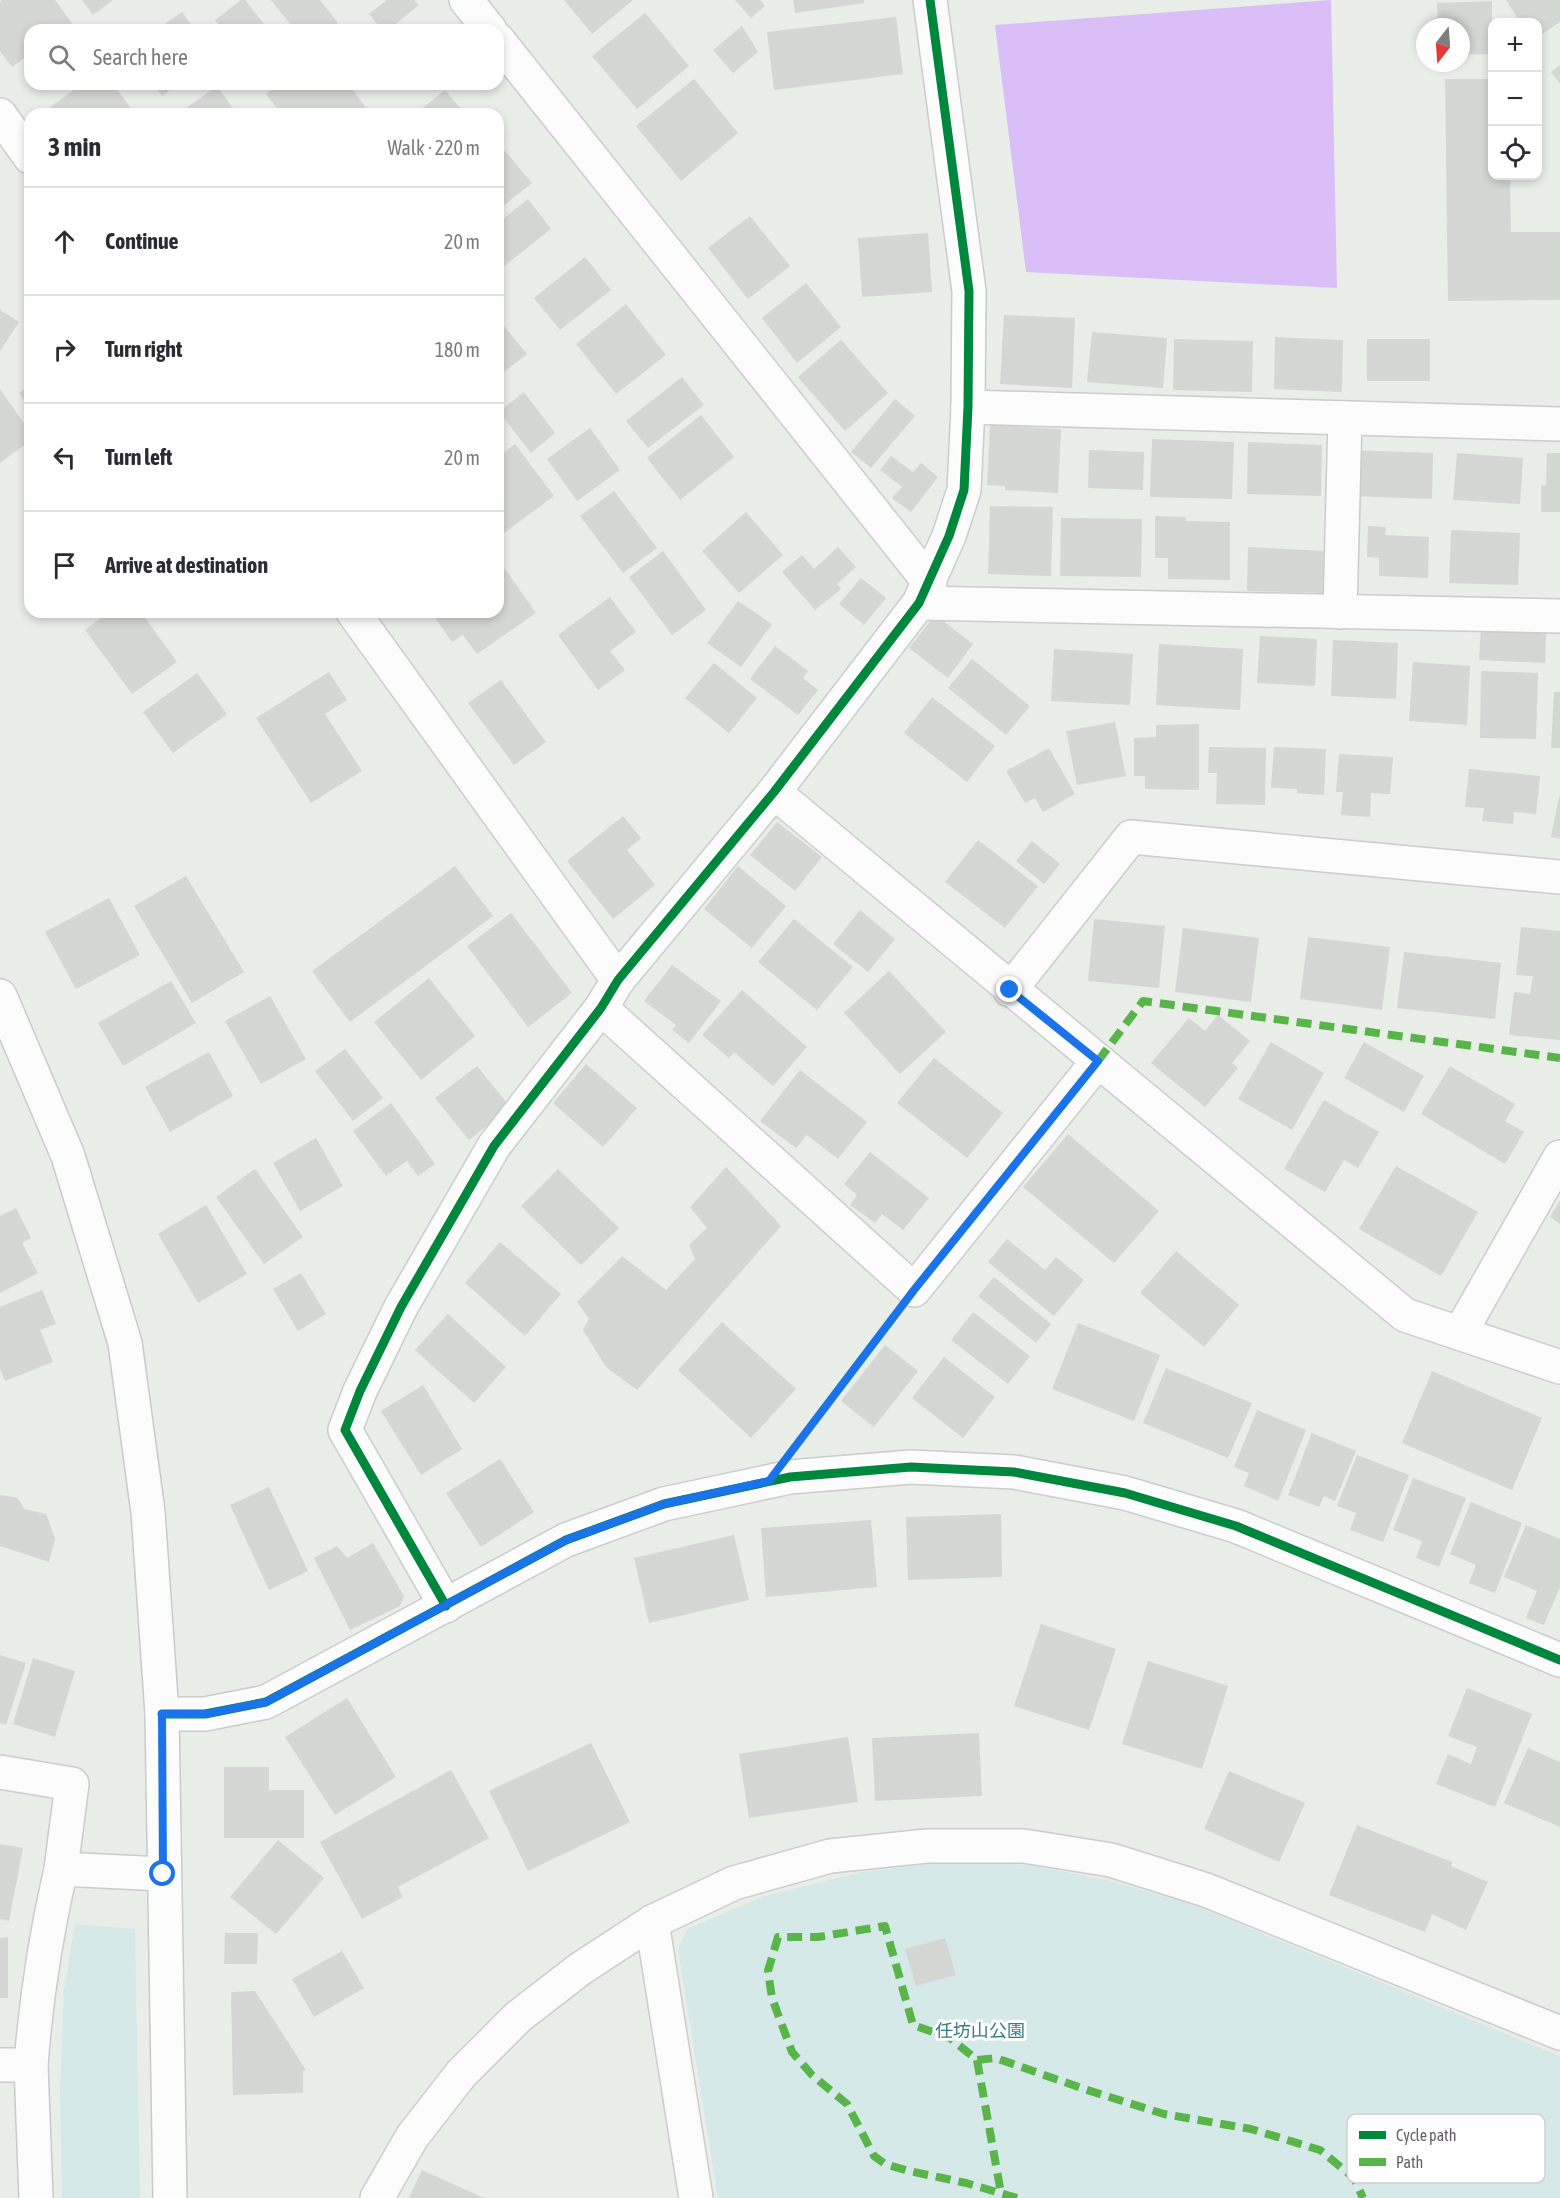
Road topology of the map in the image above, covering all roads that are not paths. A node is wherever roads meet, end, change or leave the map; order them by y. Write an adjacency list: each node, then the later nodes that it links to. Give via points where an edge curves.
1 (466, 0): 3 (street)
2 (930, 0): 7 (street, via 969,291)
3 (485, 24)
4 (504, 48): 10 (street)
5 (0, 115): 6 (street)
6 (24, 149)
7 (968, 407): 8 (street); 10 (street, via 964,490)
8 (1345, 418): 9 (street); 11 (street)
9 (1560, 424)
10 (925, 593): 11 (street); 14 (street)
11 (1340, 612): 12 (street)
12 (1560, 616)
13 (357, 618): 16 (street)
14 (774, 792): 16 (street); 17 (street)
15 (1560, 877): 17 (street, via 1131,837)
16 (618, 980): 19 (street)
17 (1010, 990): 20 (street)
18 (0, 996): 26 (street, via 68,1156 125,1343 148,1512)
19 (601, 1008): 20 (street, via 914,1290); 24 (street, via 494,1146 401,1307 345,1430)
20 (1098, 1061): 22 (street, via 1405,1315)
21 (1560, 1157): 22 (street)
22 (1460, 1334): 23 (street)
23 (1560, 1367)
24 (446, 1606): 25 (street, via 566,1540 664,1504 790,1477 910,1467 1014,1472 1125,1493 1236,1526); 26 (street, via 266,1702 205,1714)
25 (1560, 1660)
26 (162, 1714): 29 (street)
27 (0, 1772): 28 (street, via 72,1784)
28 (61, 1869): 29 (street); 32 (street, via 36,1995)
29 (163, 1874): 34 (street)
30 (652, 1922): 31 (street, via 735,1883 830,1856 927,1846 1024,1846 1111,1860 1206,1890); 35 (street, via 580,1969 518,2017 461,2074 412,2137); 36 (street)
31 (1560, 2033)
32 (15, 2065): 33 (street)
33 (36, 2198)
34 (170, 2198)
35 (377, 2198)
36 (696, 2198)

